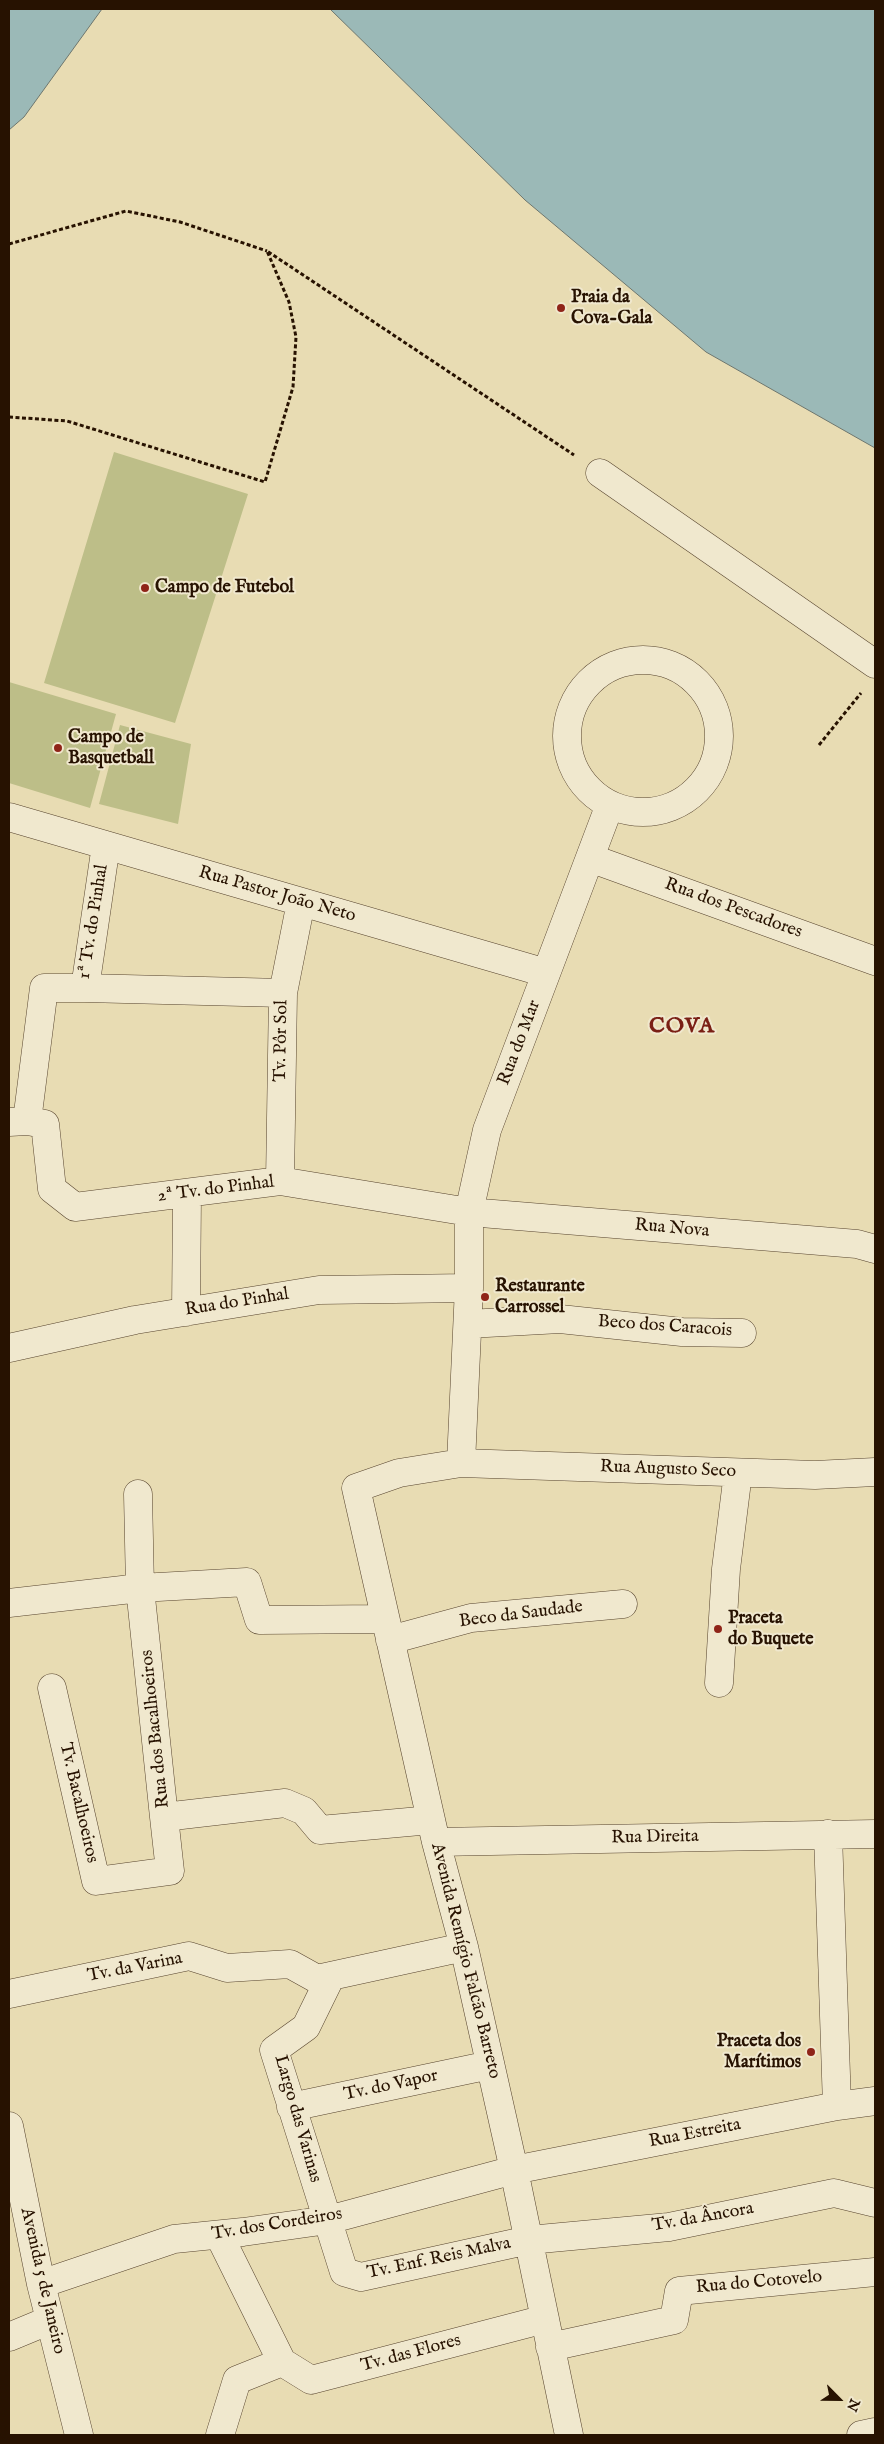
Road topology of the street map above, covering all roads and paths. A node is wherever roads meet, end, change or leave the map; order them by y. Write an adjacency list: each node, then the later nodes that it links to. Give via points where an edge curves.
1 (9, 244): 2 (path, via 126,211 180,222)
2 (266, 251): 3 (path, via 289,302 296,337 293,387 265,482 67,421); 4 (path)
3 (9, 417)
4 (600, 473): 5 (street)
5 (875, 664)
6 (863, 690): 7 (path)
7 (819, 745)
8 (609, 807): 8 (street, via 630,812 656,812 681,802 702,784 715,761 720,735 717,717 706,692 688,673 675,666 649,659 624,661 595,676 577,696 567,725 568,752 585,786); 11 (street, Rua do Mar)
9 (9, 817): 10 (street, Rua Pastor João Neto)
10 (106, 845): 12 (street, Rua Pastor João Neto); 15 (street, 1ª Tv. do Pinhal)
11 (590, 858): 13 (street, Rua dos Pescadores); 14 (street, Rua do Mar)
12 (301, 902): 14 (street, Rua Pastor João Neto); 16 (street, Tv. Pôr Sol)
13 (875, 961)
14 (546, 973): 20 (street, Rua do Mar, via 487,1130)
15 (85, 988): 16 (street); 17 (street, 1ª Tv. do Pinhal, via 44,988)
16 (283, 993): 18 (street, Tv. Pôr Sol)
17 (18, 1122): 19 (street, 2ª Tv. do Pinhal, via 45,1124 52,1189 75,1207)
18 (280, 1181): 19 (street, 2ª Tv. do Pinhal); 20 (street, 2ª Tv. do Pinhal)
19 (187, 1194): 23 (street)
20 (469, 1212): 21 (street, Rua Nova, via 857,1244); 22 (street, Rua do Mar)
21 (875, 1249)
22 (469, 1288): 23 (street, Rua do Pinhal, via 318,1290); 24 (street, Rua do Mar)
23 (186, 1312): 26 (street, Rua do Pinhal)
24 (468, 1324): 25 (street, Beco dos Caracois, via 560,1319 682,1332); 27 (street, Rua do Mar)
25 (742, 1333)
26 (9, 1348)
27 (461, 1463): 29 (street, Rua Augusto Seco); 30 (street, Rua Augusto Seco, via 400,1473)
28 (875, 1472): 29 (street, Rua Augusto Seco)
29 (738, 1473): 36 (street, via 726,1569)
30 (356, 1488): 35 (street, Avenida Remígio Falcão Barreto)
31 (138, 1494): 32 (street, Rua dos Bacalhoeiros)
32 (140, 1588): 33 (street); 35 (street, Beco da Saudade, via 247,1582 259,1620); 38 (street, Rua dos Bacalhoeiros)
33 (9, 1603)
34 (623, 1604): 35 (street, Beco da Saudade)
35 (388, 1629): 39 (street, Avenida Remígio Falcão Barreto)
36 (719, 1683)
37 (52, 1688): 38 (street, Tv. Bacalhoeiros, via 96,1881 170,1871)
38 (164, 1817): 39 (street, Rua dos Bacalhoeiros, via 285,1803 304,1811 320,1830)
39 (433, 1831): 40 (street, Rua Direita); 42 (street, Avenida Remígio Falcão Barreto)
40 (828, 1834): 41 (street, Rua Direita); 47 (street)
41 (875, 1834)
42 (464, 1947): 43 (street, Tv. da Varina); 45 (street, Avenida Remígio Falcão Barreto)
43 (331, 1976): 44 (street, Tv. da Varina, via 317,1979 290,1964 227,1968 189,1956); 48 (street, Largo das Varinas, via 306,2027 274,2050)
44 (9, 1994)
45 (490, 2065): 48 (street, Tv. do Vapor); 50 (street, Avenida Remígio Falcão Barreto)
46 (875, 2101): 47 (street, Rua Estreita)
47 (837, 2106): 50 (street, Rua Estreita)
48 (292, 2107): 52 (street, Largo das Varinas)
49 (9, 2126): 56 (street, Avenida 5 de Janeiro)
50 (514, 2170): 52 (street, Tv. dos Cordeiros); 54 (street, Avenida Remígio Falcão Barreto)
51 (875, 2203): 54 (street, Tv. da Âncora, via 834,2193 669,2227)
52 (328, 2220): 53 (street, Tv. dos Cordeiros); 54 (street, Tv. Enf. Reis Malva, via 344,2272 361,2277)
53 (219, 2235): 56 (street, Tv. dos Cordeiros, via 174,2239); 61 (street)
54 (529, 2240): 57 (street, Avenida Remígio Falcão Barreto)
55 (875, 2272): 60 (street, Rua do Cotovelo, via 679,2291 674,2320)
56 (41, 2284): 58 (street, Avenida 5 de Janeiro)
57 (545, 2319): 60 (street, Avenida Remígio Falcão Barreto); 61 (street, Tv. das Flores, via 311,2380)
58 (50, 2320): 59 (street); 63 (street, Avenida 5 de Janeiro)
59 (9, 2337)
60 (550, 2346): 65 (street, Avenida Remígio Falcão Barreto)
61 (282, 2362): 64 (street, via 236,2380)
62 (875, 2432): 66 (street)
63 (79, 2435)
64 (220, 2435)
65 (569, 2435)
66 (862, 2435)

